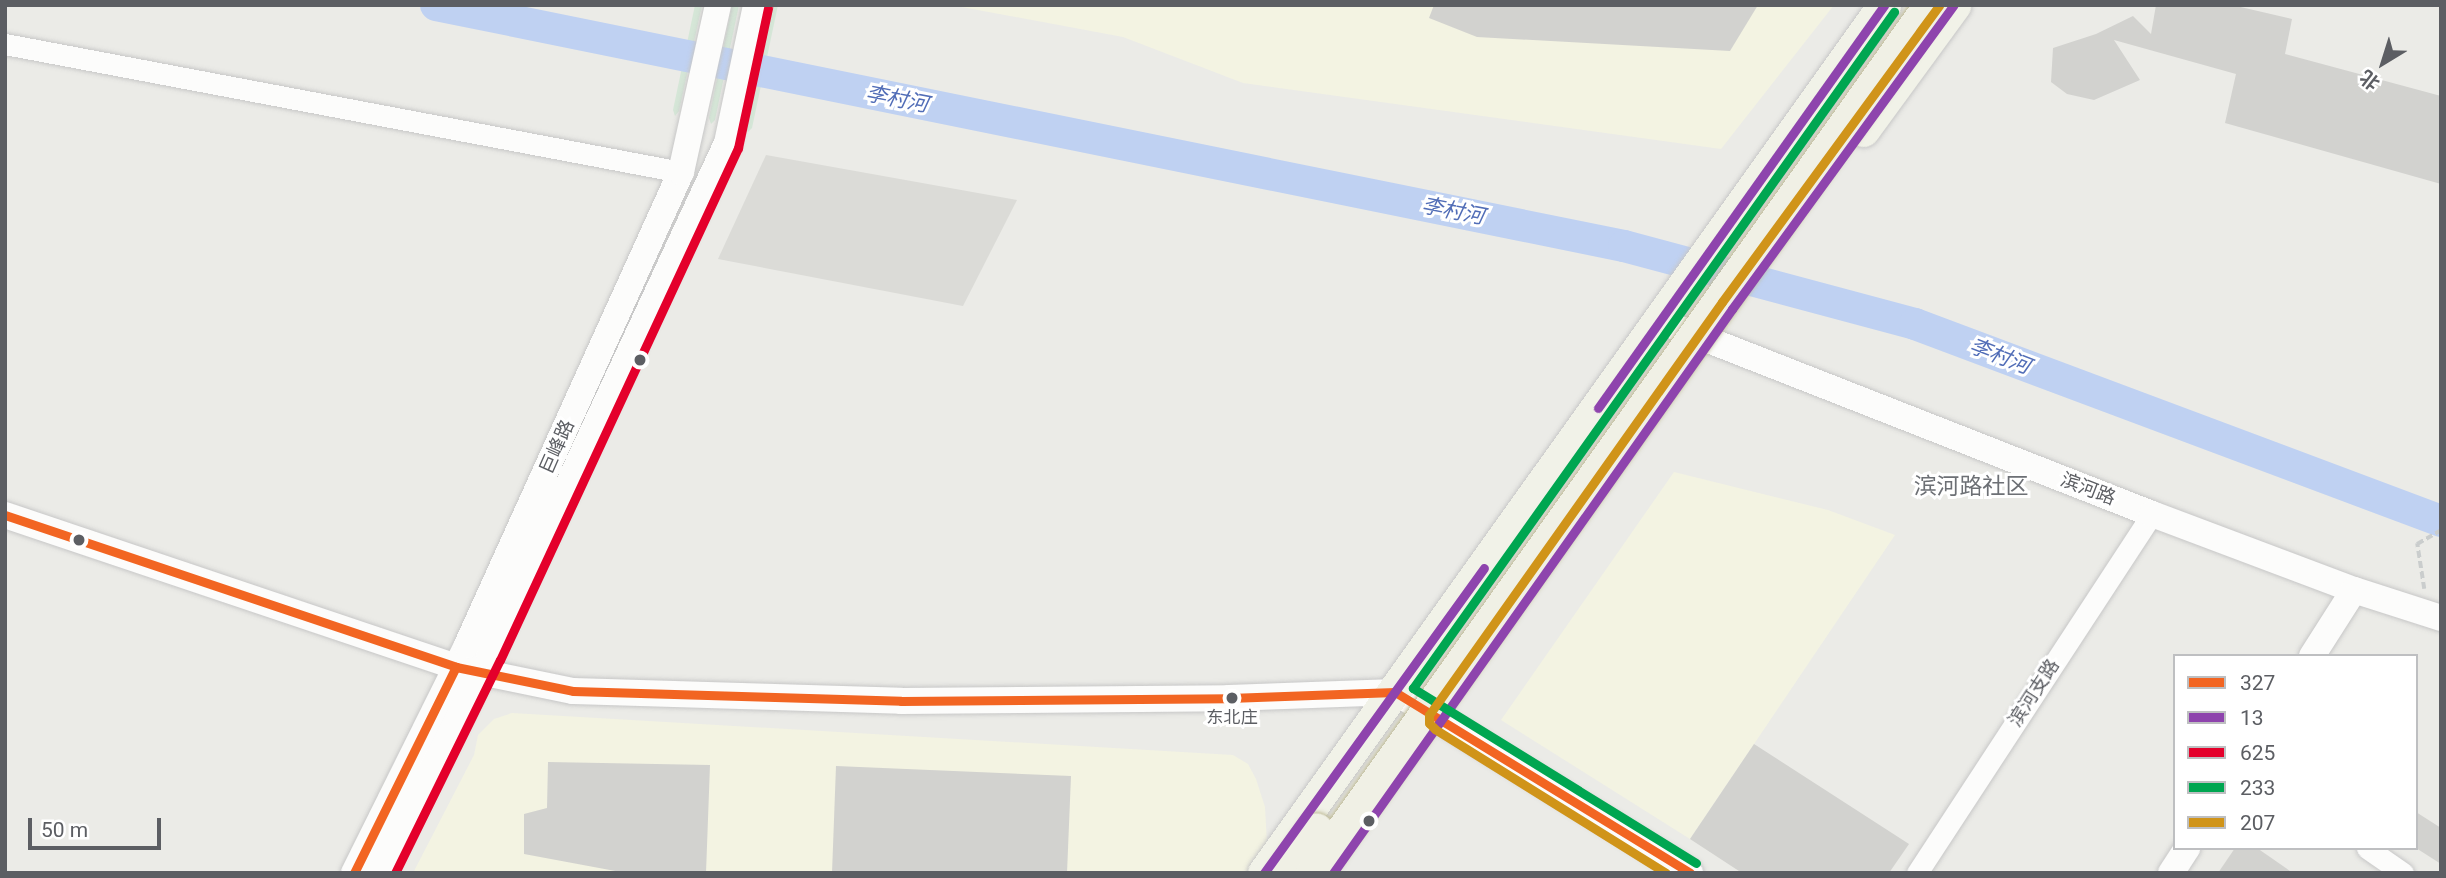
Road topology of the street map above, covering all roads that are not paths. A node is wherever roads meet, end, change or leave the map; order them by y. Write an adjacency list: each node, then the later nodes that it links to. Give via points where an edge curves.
1 (718, 5): 8 (street, 巨峰路)
2 (756, 5): 16 (street, 巨峰路, via 727,143)
3 (1884, 5): 9 (main road)
4 (1902, 5): 24 (highway, bridge)
5 (1931, 5): 25 (highway, bridge)
6 (1954, 5): 10 (main road)
7 (5, 44): 8 (street)
8 (681, 172): 16 (street, 巨峰路)
9 (1660, 321): 10 (street, 滨河路); 17 (main road)
10 (1710, 342): 11 (street, 滨河路); 18 (main road)
11 (2151, 514): 13 (street, 滨河路); 28 (street, 滨河支路)
12 (5, 515): 16 (street)
13 (2354, 590): 14 (street, 滨河路); 15 (street)
14 (2434, 617)
15 (2313, 654)
16 (468, 671): 17 (street, via 573,691 901,701); 21 (street, 巨峰路); 22 (street, 巨峰路)
17 (1395, 692): 18 (street); 23 (main road)
18 (1441, 719): 26 (main road); 27 (street)
19 (2186, 850): 29 (street)
20 (2370, 850): 30 (street)
21 (354, 873)
22 (381, 873)
23 (1264, 873)
24 (1286, 873)
25 (1313, 873)
26 (1333, 873)
27 (1690, 873)
28 (1917, 873)
29 (2171, 873)
30 (2403, 873)

